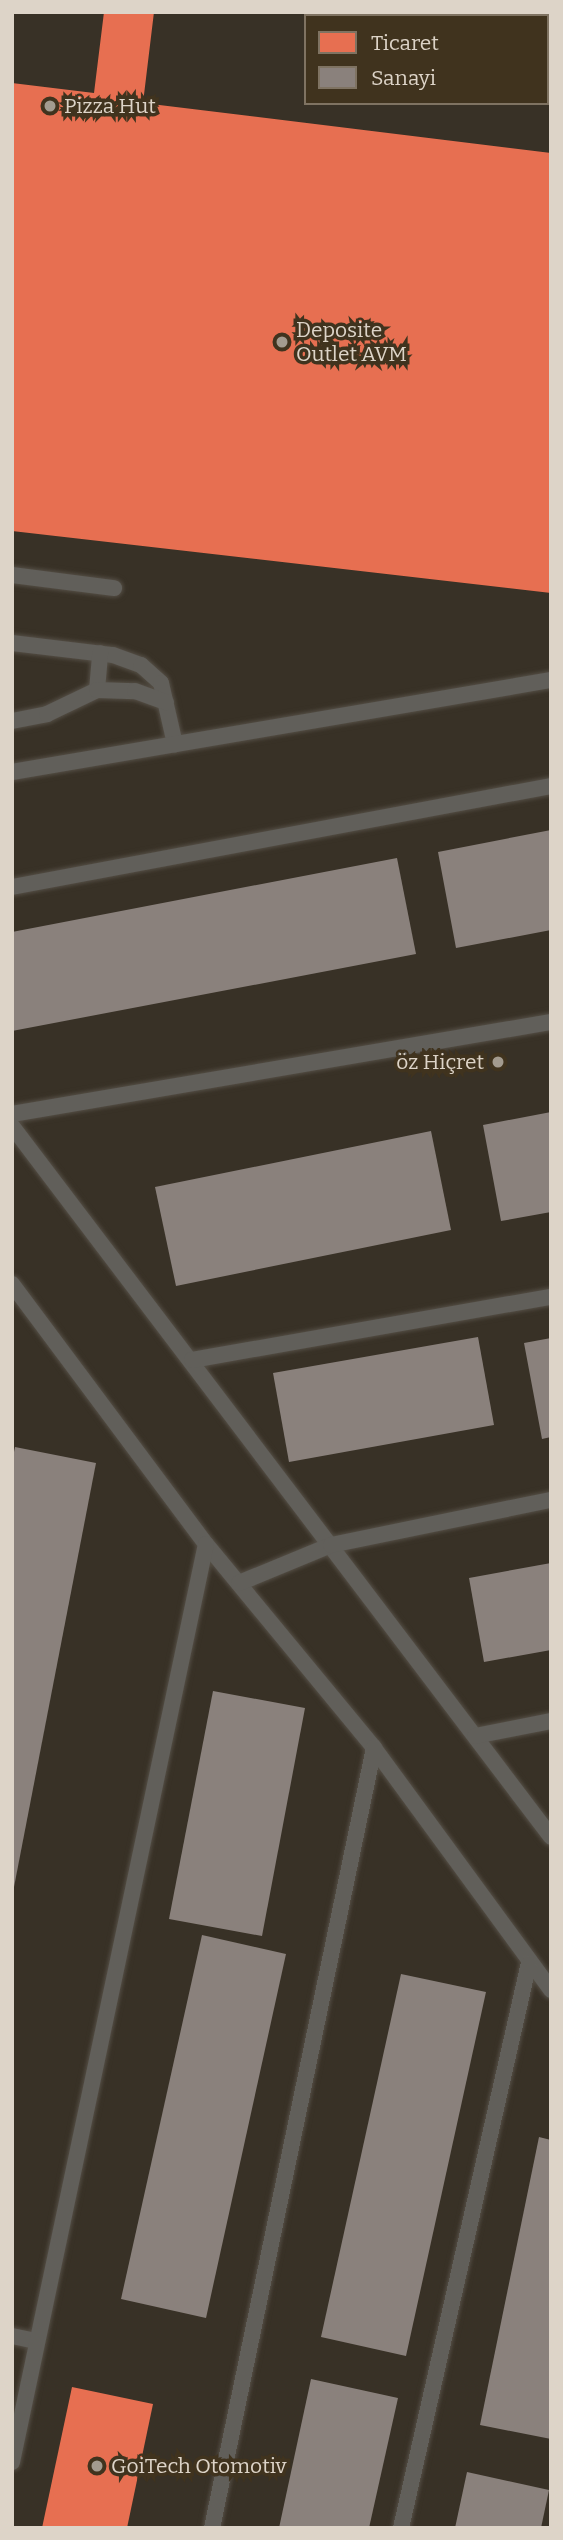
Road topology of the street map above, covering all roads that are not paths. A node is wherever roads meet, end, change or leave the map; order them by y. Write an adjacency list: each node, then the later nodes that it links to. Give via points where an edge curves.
1 (12, 575): 2 (lane)
2 (114, 588)
3 (12, 643): 4 (lane)
4 (100, 653): 6 (lane); 7 (lane, via 141,665 161,683)
5 (551, 680): 9 (lane)
6 (97, 690): 7 (lane, via 135,691); 8 (lane, via 47,714)
7 (166, 702): 9 (lane)
8 (12, 721)
9 (175, 744): 10 (lane)
10 (12, 772)
11 (551, 786): 12 (lane)
12 (12, 887)
13 (551, 1022): 14 (lane)
14 (12, 1115)
15 (12, 1126): 18 (lane)
16 (12, 1284): 20 (lane)
17 (551, 1297): 18 (lane)
18 (192, 1360): 21 (lane)
19 (551, 1500): 21 (lane)
20 (206, 1544): 22 (lane); 30 (lane)
21 (331, 1545): 22 (lane); 24 (lane)
22 (239, 1583): 25 (lane)
23 (551, 1721): 24 (lane)
24 (475, 1736): 26 (lane)
25 (374, 1748): 27 (lane); 32 (lane)
26 (551, 1837)
27 (528, 1963): 28 (lane); 33 (lane)
28 (551, 1990)
29 (12, 2336): 30 (lane)
30 (36, 2341): 31 (lane)
31 (12, 2462)
32 (212, 2528)
33 (401, 2528)

